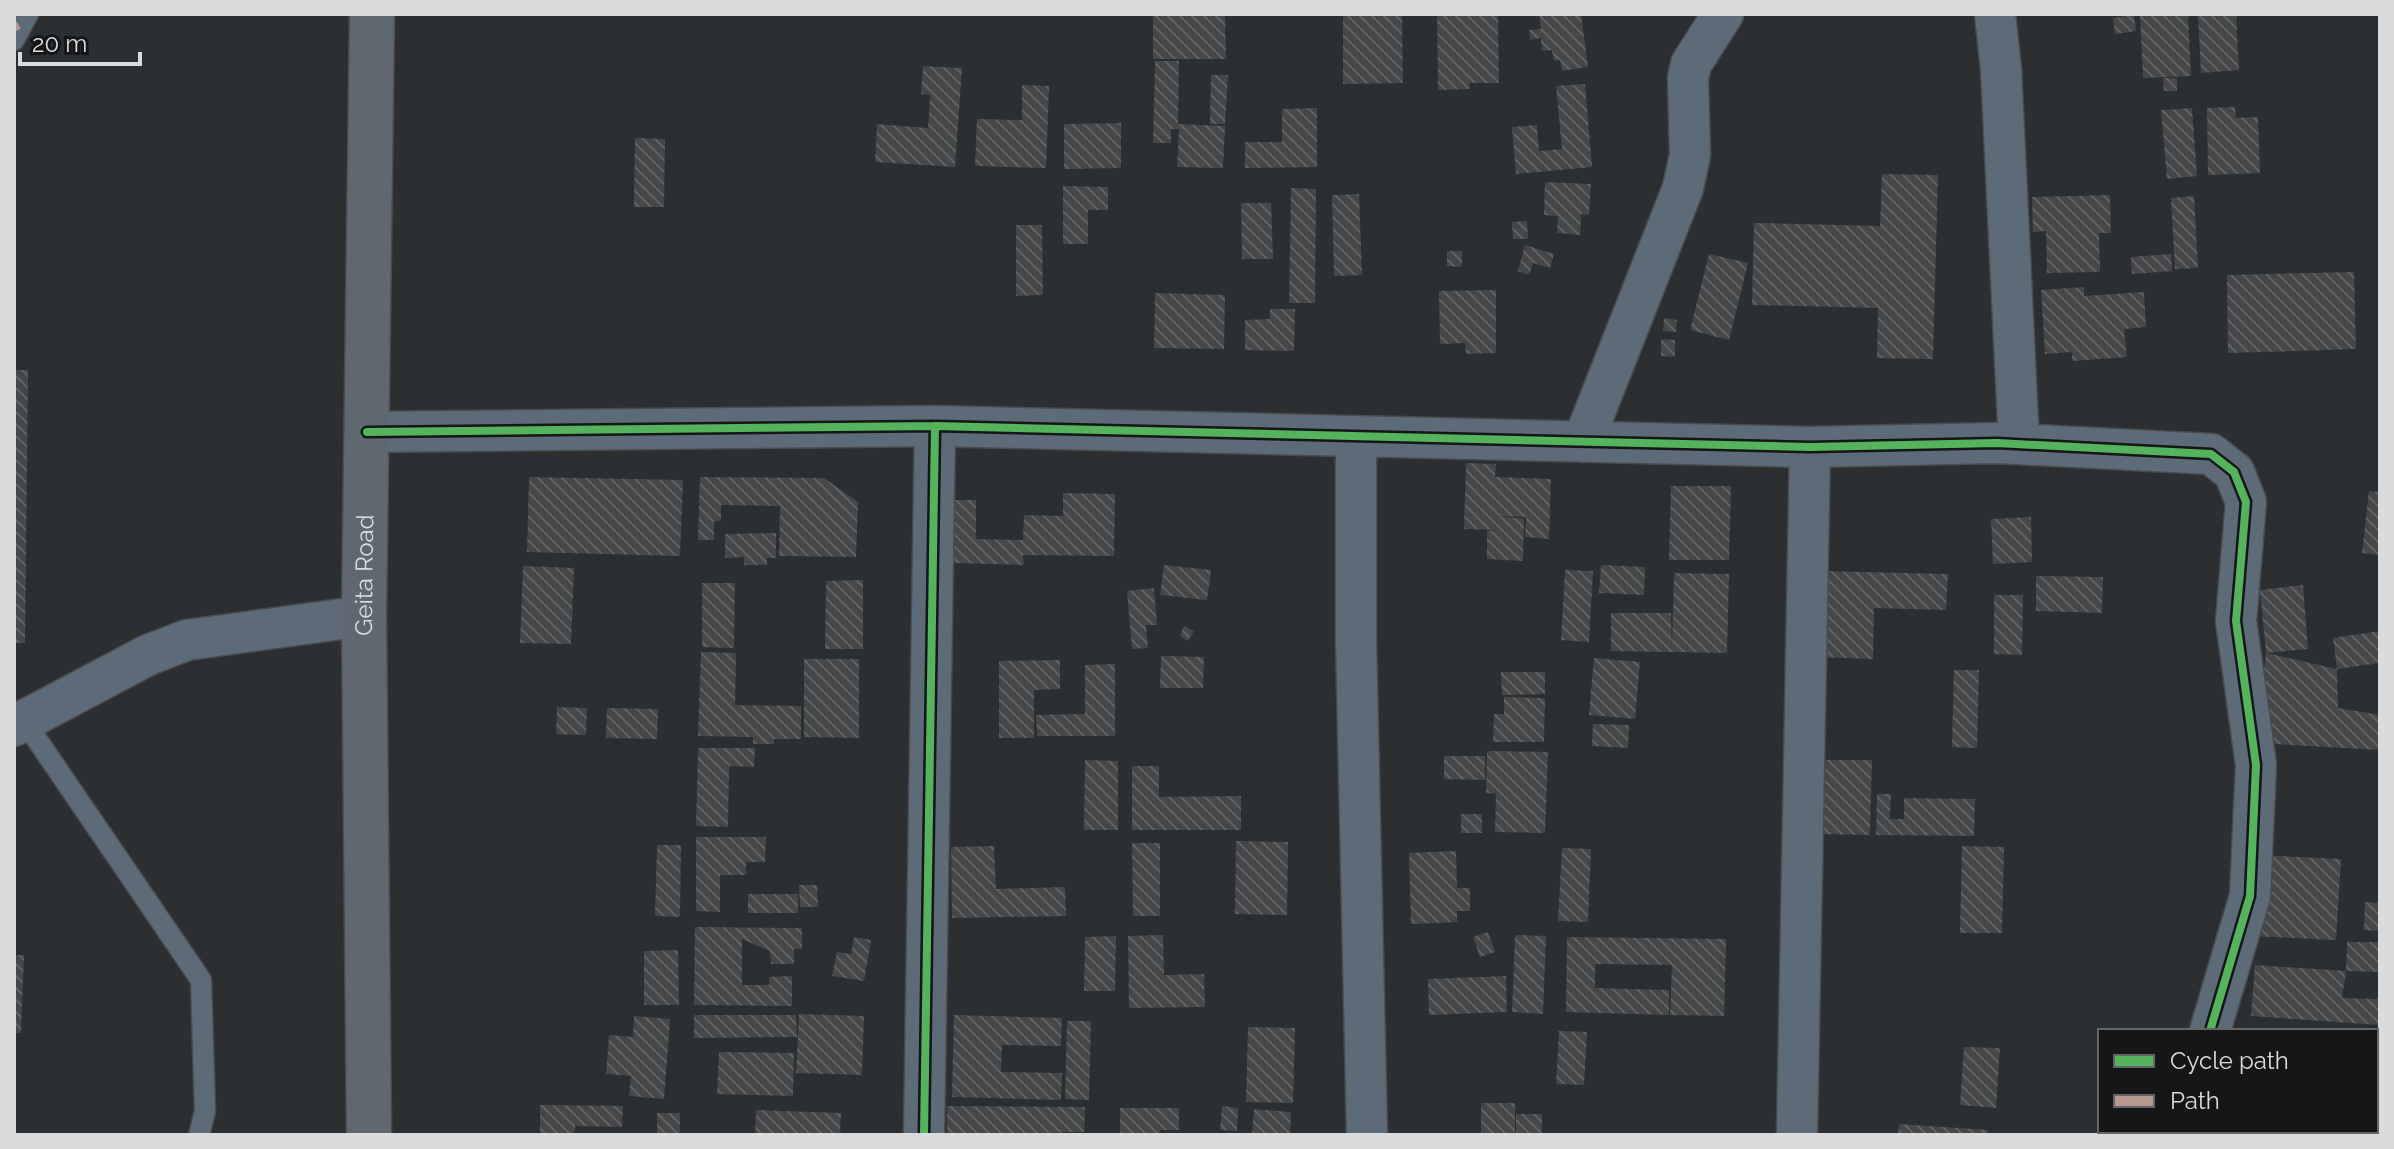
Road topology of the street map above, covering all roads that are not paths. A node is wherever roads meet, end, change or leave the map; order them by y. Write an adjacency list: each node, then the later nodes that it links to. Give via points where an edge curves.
1 (28, 14): 5 (lane)
2 (372, 14): 7 (highway, Geita Road)
3 (1723, 14): 9 (street, via 1691,64 1690,155 1683,188)
4 (1995, 14): 10 (street)
5 (14, 40)
6 (935, 426): 7 (street); 8 (street); 17 (street)
7 (367, 432): 12 (highway, Geita Road)
8 (1356, 437): 9 (street); 18 (street)
9 (1583, 442): 11 (street)
10 (2019, 444): 11 (street); 14 (street, via 2199,451 2228,465 2243,490 2236,621 2256,765 2250,896)
11 (1810, 447): 19 (street)
12 (364, 616): 13 (street, via 187,640 148,655); 16 (highway, Geita Road)
13 (19, 724): 15 (lane, via 201,980 205,1111)
14 (2211, 1029)
15 (199, 1135)
16 (369, 1135)
17 (924, 1135)
18 (1367, 1135)
19 (1797, 1135)

